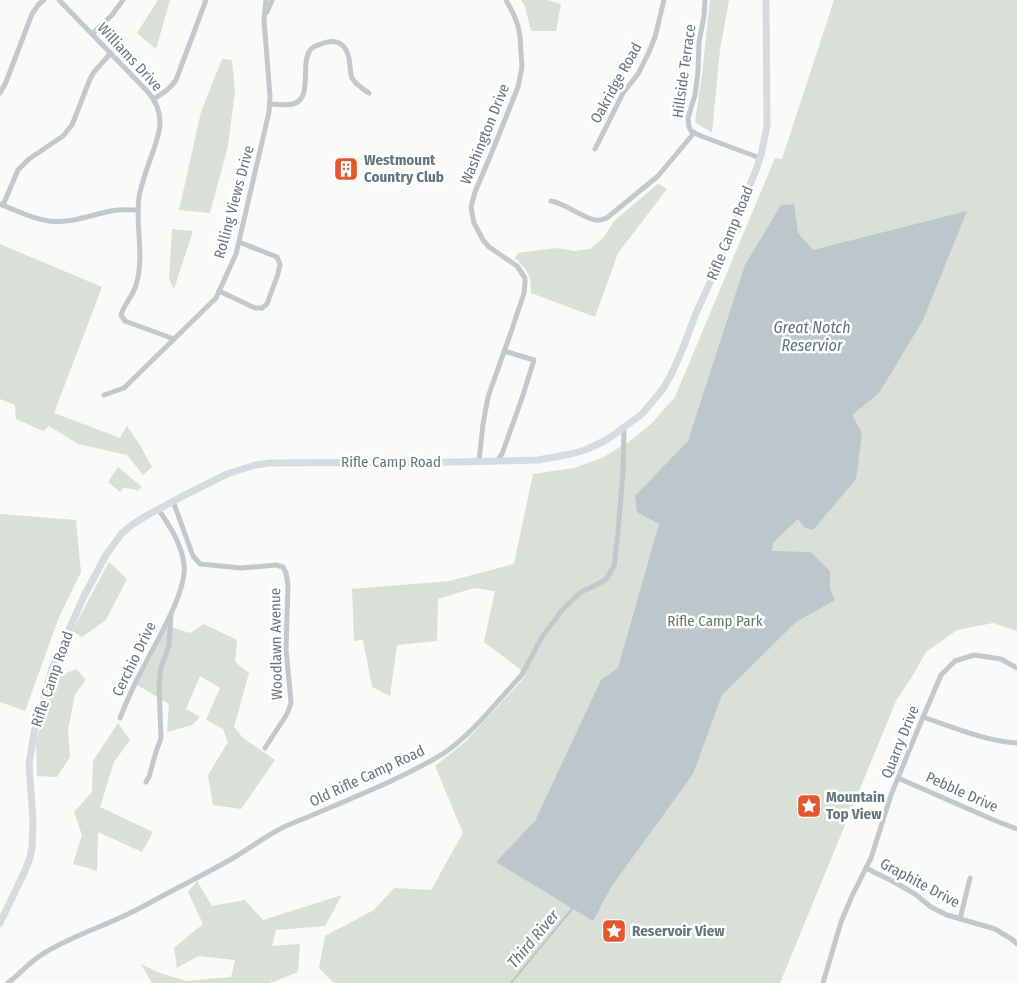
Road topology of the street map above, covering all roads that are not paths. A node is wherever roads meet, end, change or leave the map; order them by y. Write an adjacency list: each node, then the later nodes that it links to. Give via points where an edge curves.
1 (44, 0): 14 (street, via 32,14)
2 (59, 0): 12 (street, Williams Drive)
3 (123, 0): 12 (street)
4 (206, 0): 16 (street, via 176,80)
5 (266, 0): 11 (street, Rolling Views Drive)
6 (272, 0): 11 (street, Rolling Views Drive)
7 (506, 0): 27 (street, Washington Drive, via 518,26 522,68 518,87 471,207 474,223 483,240 517,266 525,278 524,292)
8 (664, 0): 19 (street, Oakridge Road, via 649,52 623,93)
9 (705, 0): 18 (street, Hillside Terrace, via 695,94 688,118)
10 (766, 0): 20 (street, Rifle Camp Road, via 767,126)
11 (264, 20): 17 (street, Rolling Views Drive)
12 (92, 34): 13 (street, Williams Drive)
13 (111, 53): 16 (street, Williams Drive); 22 (street, via 90,78 72,125 63,136 18,170)
14 (0, 93)
15 (369, 94): 17 (street, via 352,78 345,47 330,40 312,47 307,55 304,91 299,101)
16 (154, 99): 23 (street, Williams Drive, via 160,125)
17 (270, 104): 24 (street, Rolling Views Drive)
18 (694, 133): 20 (street, Hillside Terrace); 21 (street, via 658,176 608,217 593,220)
19 (595, 149)
20 (760, 158): 29 (street, Rifle Camp Road, via 720,261 663,389 642,414)
21 (551, 201)
22 (2, 204): 23 (street, via 41,220 58,222 111,211)
23 (138, 210): 26 (street, Williams Drive, via 139,270 136,286 121,315 126,321)
24 (239, 242): 25 (street, Rolling Views Drive); 25 (street, via 277,257 280,264 278,274 267,304 255,308)
25 (219, 290): 26 (street, Rolling Views Drive, via 216,298)
26 (174, 339): 28 (street, Rolling Views Drive, via 124,388)
27 (504, 351): 30 (street, Washington Drive, via 488,397); 31 (street, via 534,360)
28 (104, 395)
29 (624, 428): 31 (street, Rifle Camp Road, via 596,445 571,454 538,460); 50 (street, Old Rifle Camp Road, via 618,532 611,573 602,582 581,592 563,609 542,637 520,676 458,742 416,769 284,827 139,909 51,949)
30 (480, 461): 31 (street, Rifle Camp Road); 32 (street, Rifle Camp Road, via 255,465 227,474)
31 (498, 461)
32 (173, 501): 33 (street, Rifle Camp Road); 34 (street, Woodlawn Avenue)
33 (158, 510): 35 (street, Cerchio Drive); 48 (street, Rifle Camp Road, via 122,533 106,555 52,669 29,764 33,818 30,858)
34 (186, 538): 35 (street); 41 (street, Woodlawn Avenue, via 200,564 241,568 276,565 284,567 286,572 286,649 291,703)
35 (178, 542): 36 (street, Cerchio Drive, via 184,578)
36 (171, 612): 39 (street, Cerchio Drive); 43 (street, Cerchio Drive, via 169,646 158,684 161,738)
37 (1017, 668): 38 (street, Quarry Drive, via 1001,659 974,655 955,661 941,676)
38 (923, 717): 40 (street, via 973,734); 42 (street, Quarry Drive)
39 (120, 718)
40 (1017, 743)
41 (265, 748)
42 (898, 778): 44 (street, Pebble Drive); 45 (street, Quarry Drive)
43 (146, 782)
44 (1017, 828)
45 (866, 868): 47 (street, Graphite Drive, via 915,894 931,907); 51 (street, Quarry Drive, via 841,922)
46 (970, 878): 47 (street)
47 (960, 918): 49 (street, Graphite Drive, via 995,929)
48 (0, 923)
49 (1017, 944)
50 (8, 983)
51 (824, 983)

